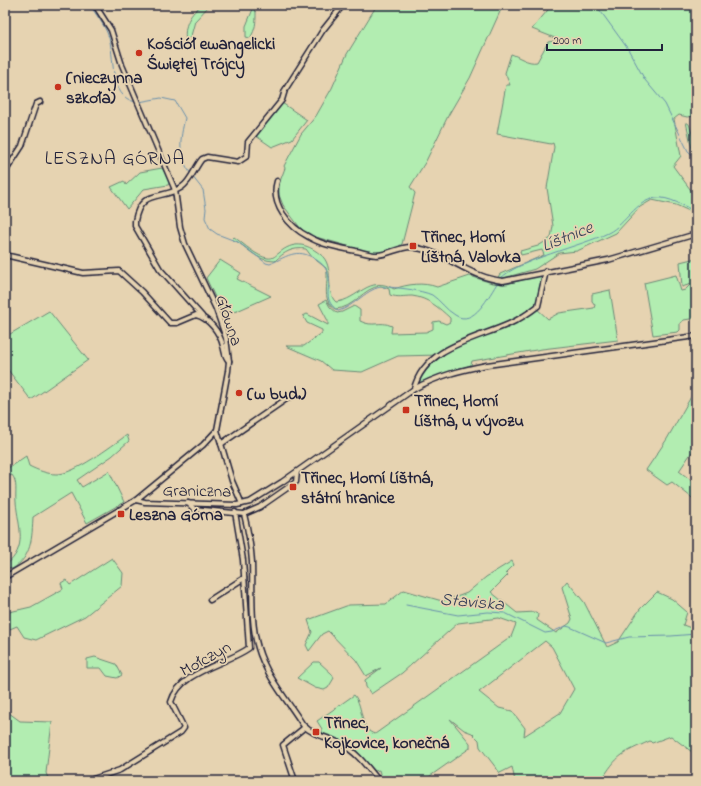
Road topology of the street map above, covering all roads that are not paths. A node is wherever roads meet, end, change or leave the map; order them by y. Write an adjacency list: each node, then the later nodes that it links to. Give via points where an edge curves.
1 (95, 5): 6 (street, Główna, via 111,30 122,65)
2 (343, 5): 6 (street, via 322,30 285,90 282,100 248,142 247,156 238,162 207,157 199,162 183,186)
3 (40, 102): 4 (street, via 36,104 22,146)
4 (5, 172)
5 (277, 181): 9 (street, via 274,195 280,209 293,225 309,238 344,249 377,255 411,247 442,256 475,274 503,281)
6 (175, 190): 10 (street, via 150,197 143,202 136,217 136,226 160,269); 12 (street, Główna, via 184,244 216,309 226,338)
7 (696, 234): 9 (street, via 608,260)
8 (5, 255): 10 (street, via 83,273 119,271 170,323 177,323 190,316)
9 (546, 271): 13 (street, via 538,306 509,324 447,348 429,362 416,380)
10 (202, 316): 12 (street, via 221,339 225,357)
11 (696, 336): 13 (street, via 468,368 434,379)
12 (229, 361): 15 (street, Główna)
13 (414, 389): 17 (street)
14 (295, 394): 16 (street)
15 (217, 430): 16 (street, Graniczna); 19 (street, via 203,445)
16 (221, 444): 22 (street, Graniczna)
17 (297, 472): 18 (street); 20 (street, via 296,482)
18 (262, 495): 20 (street); 22 (street)
19 (136, 500): 21 (street, Graniczna); 25 (street)
20 (267, 502): 24 (street)
21 (188, 503): 22 (street, Graniczna); 23 (street, via 194,509)
22 (242, 504)
23 (235, 512): 24 (street); 26 (street, Mołczyn)
24 (244, 514): 28 (street, via 250,543 253,619 258,647 263,661)
25 (5, 577)
26 (244, 578): 27 (street); 29 (street, Mołczyn, via 249,648 184,683 174,694 171,702 183,730 120,770)
27 (210, 600)
28 (305, 727): 30 (street, via 283,745); 31 (street, via 311,733 352,751)
29 (87, 781)
30 (295, 781)
31 (379, 781)

